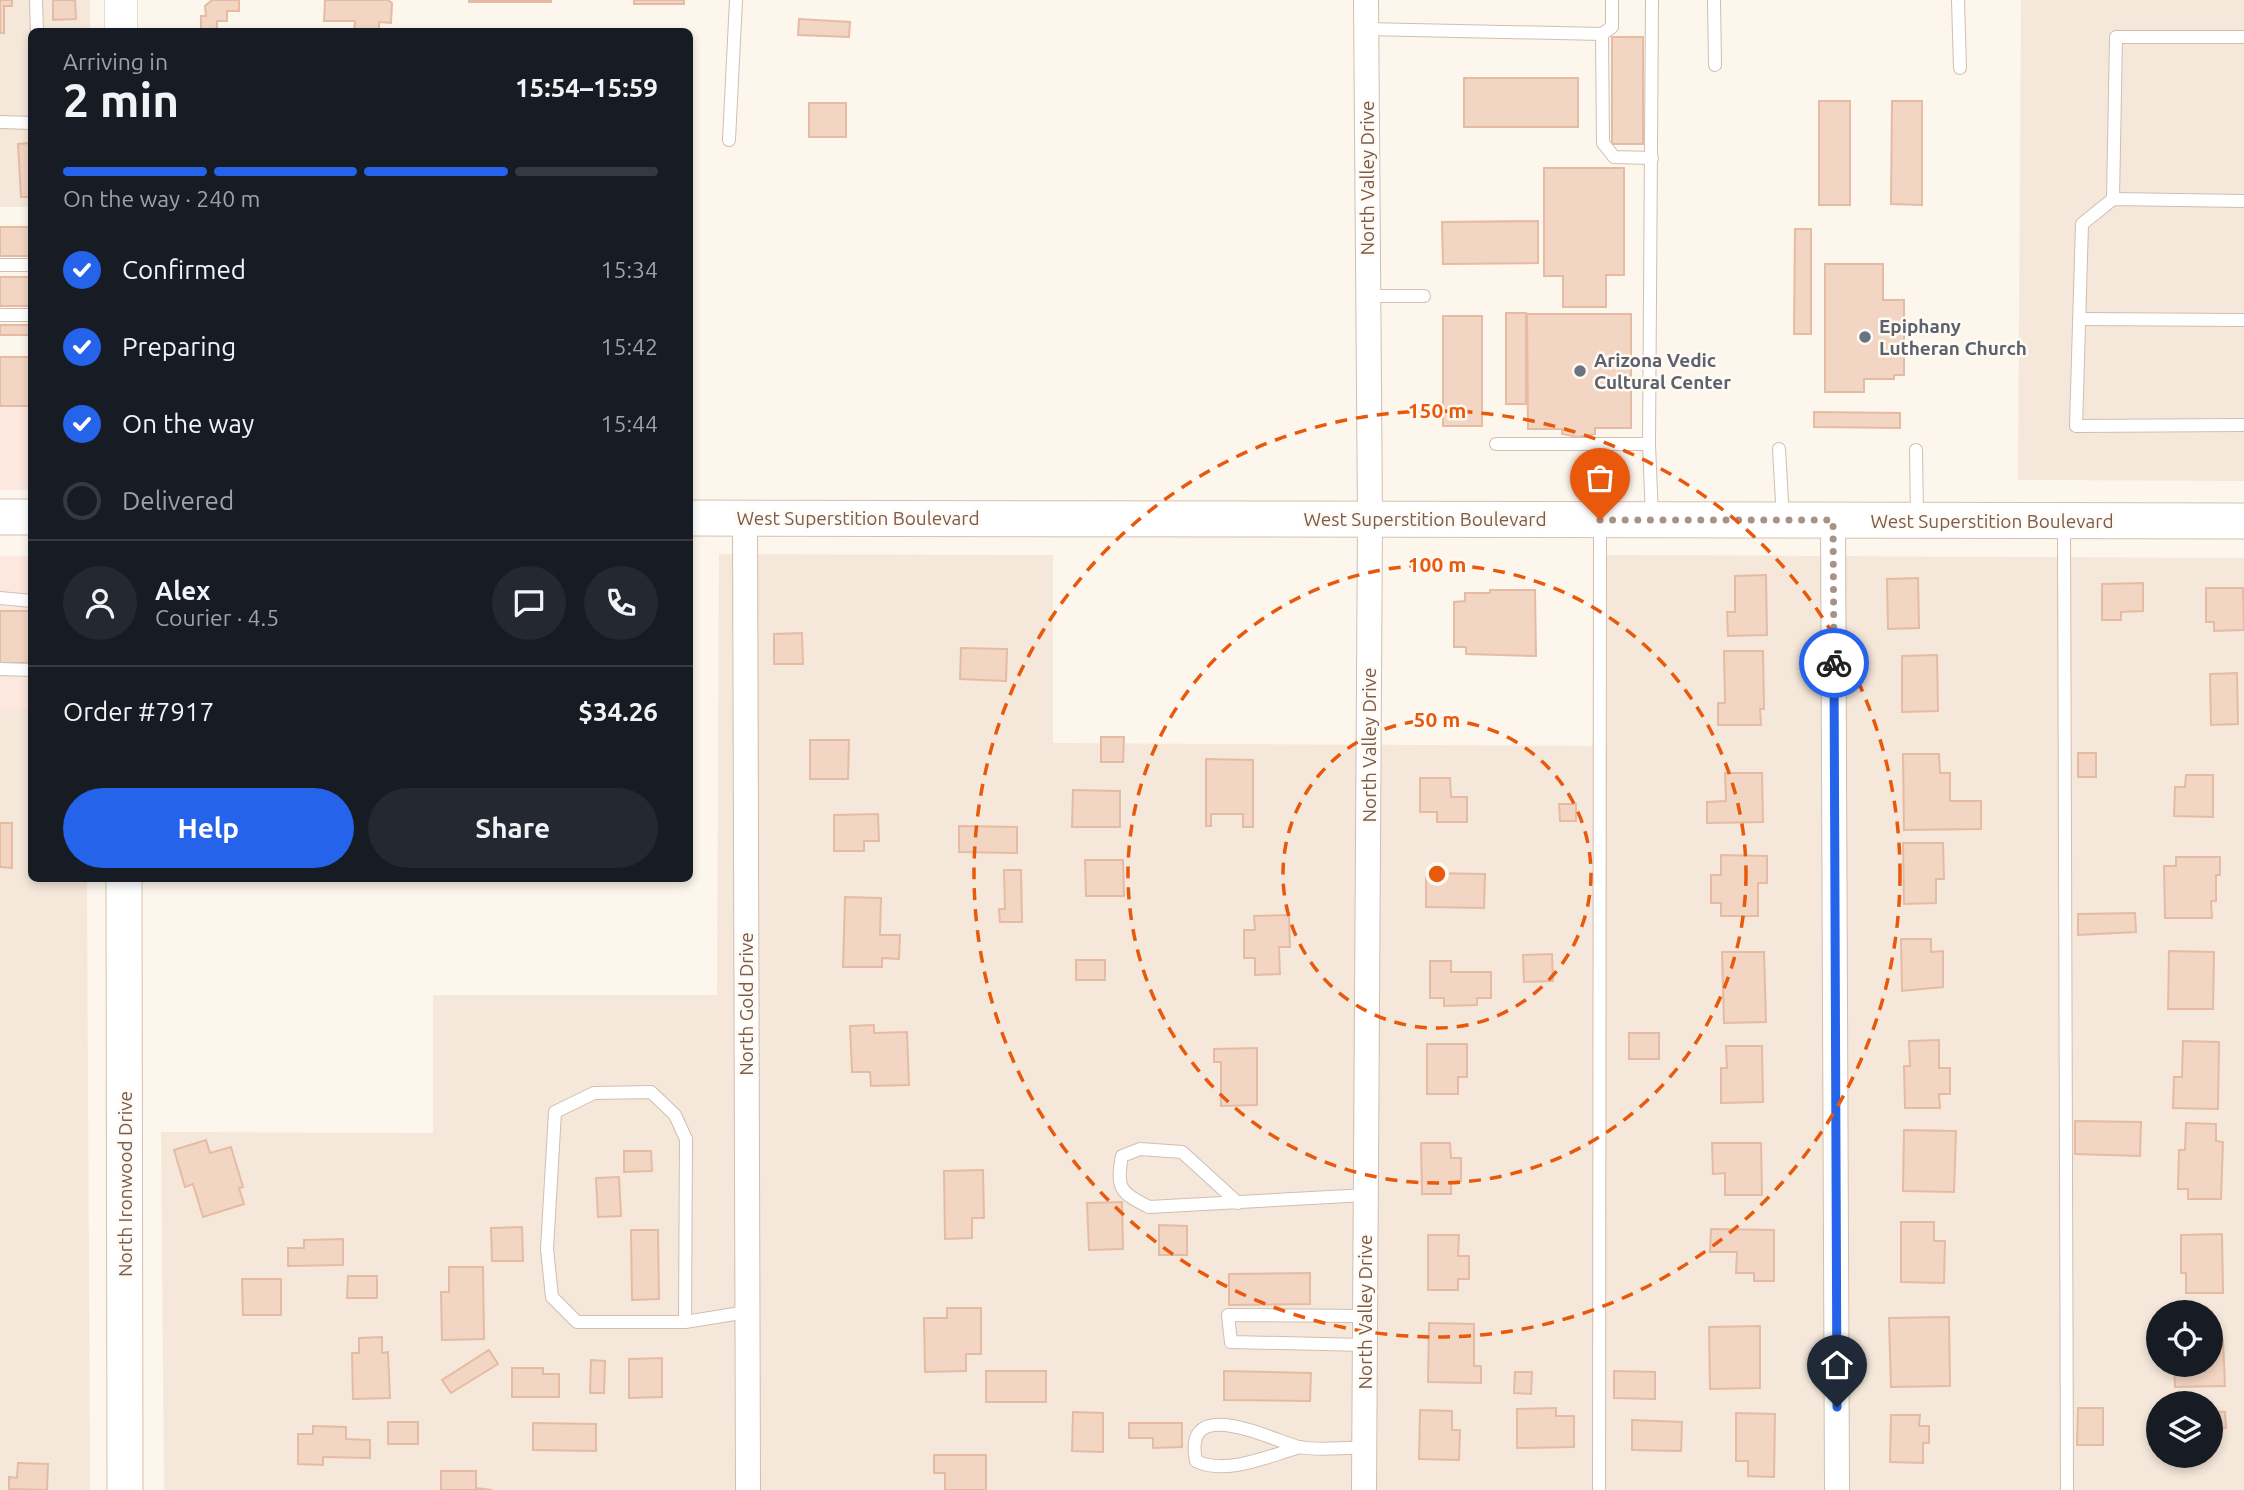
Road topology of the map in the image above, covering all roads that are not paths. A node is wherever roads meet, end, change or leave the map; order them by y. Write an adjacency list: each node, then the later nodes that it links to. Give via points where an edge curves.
1 (36, 0): 9 (lane)
2 (121, 0): 10 (street)
3 (736, 0): 18 (lane)
4 (1366, 0): 11 (street, North Valley Drive)
5 (1612, 0): 12 (lane, via 1612,27)
6 (1651, 0): 19 (lane)
7 (1714, 0): 14 (lane)
8 (1958, 0): 15 (lane)
9 (37, 28)
10 (121, 28)
11 (1366, 29): 12 (lane); 24 (street, North Valley Drive)
12 (1602, 34): 19 (lane, via 1603,143 1614,157)
13 (2244, 37): 20 (lane, via 2116,37)
14 (1715, 65)
15 (1960, 68)
16 (0, 122): 17 (lane)
17 (28, 123)
18 (729, 140)
19 (1652, 158): 32 (lane)
20 (2113, 199): 21 (lane); 28 (lane, via 2082,224)
21 (2244, 201)
22 (0, 265): 23 (lane)
23 (28, 265)
24 (1368, 296): 25 (lane); 39 (street, North Valley Drive)
25 (1424, 296)
26 (0, 315): 27 (lane)
27 (28, 315)
28 (2079, 319): 29 (lane); 30 (lane, via 2076,426)
29 (2244, 320)
30 (2244, 425)
31 (1496, 444): 32 (lane)
32 (1650, 444): 41 (lane)
33 (1779, 449): 42 (lane)
34 (1916, 450): 44 (lane)
35 (0, 517): 36 (main road)
36 (28, 517)
37 (693, 518): 38 (main road, West Superstition Boulevard)
38 (745, 518): 39 (main road, West Superstition Boulevard); 54 (street, North Gold Drive)
39 (1370, 519): 40 (main road, West Superstition Boulevard); 52 (street, North Valley Drive)
40 (1600, 520): 41 (main road, West Superstition Boulevard); 63 (lane)
41 (1652, 520): 42 (main road, West Superstition Boulevard)
42 (1783, 520): 43 (main road, West Superstition Boulevard)
43 (1833, 520): 44 (main road, West Superstition Boulevard); 64 (street)
44 (1917, 520): 45 (main road, West Superstition Boulevard)
45 (2064, 520): 46 (main road, West Superstition Boulevard); 65 (lane)
46 (2244, 520)
47 (0, 598): 48 (lane)
48 (28, 601)
49 (0, 669): 50 (lane)
50 (28, 670)
51 (124, 882): 60 (main road, North Ironwood Drive)
52 (1366, 1195): 53 (lane); 55 (street, North Valley Drive)
53 (1238, 1203): 53 (lane, via 1149,1207 1126,1196 1118,1180 1122,1156 1140,1149 1182,1152)
54 (747, 1311): 56 (lane); 61 (street, North Gold Drive)
55 (1365, 1316): 57 (street, North Valley Drive); 57 (lane, via 1228,1315 1231,1342)
56 (685, 1322): 56 (lane, via 577,1322 552,1297 547,1249 555,1112 594,1093 651,1092 675,1115 686,1139)
57 (1365, 1345): 59 (street, North Valley Drive)
58 (1301, 1447): 58 (lane, via 1229,1424 1212,1425 1198,1434 1193,1446 1196,1461 1208,1466 1231,1466); 59 (lane)
59 (1364, 1448): 62 (street, North Valley Drive)
60 (125, 1490)
61 (748, 1490)
62 (1364, 1490)
63 (1600, 1490)
64 (1837, 1490)
65 (2067, 1490)

